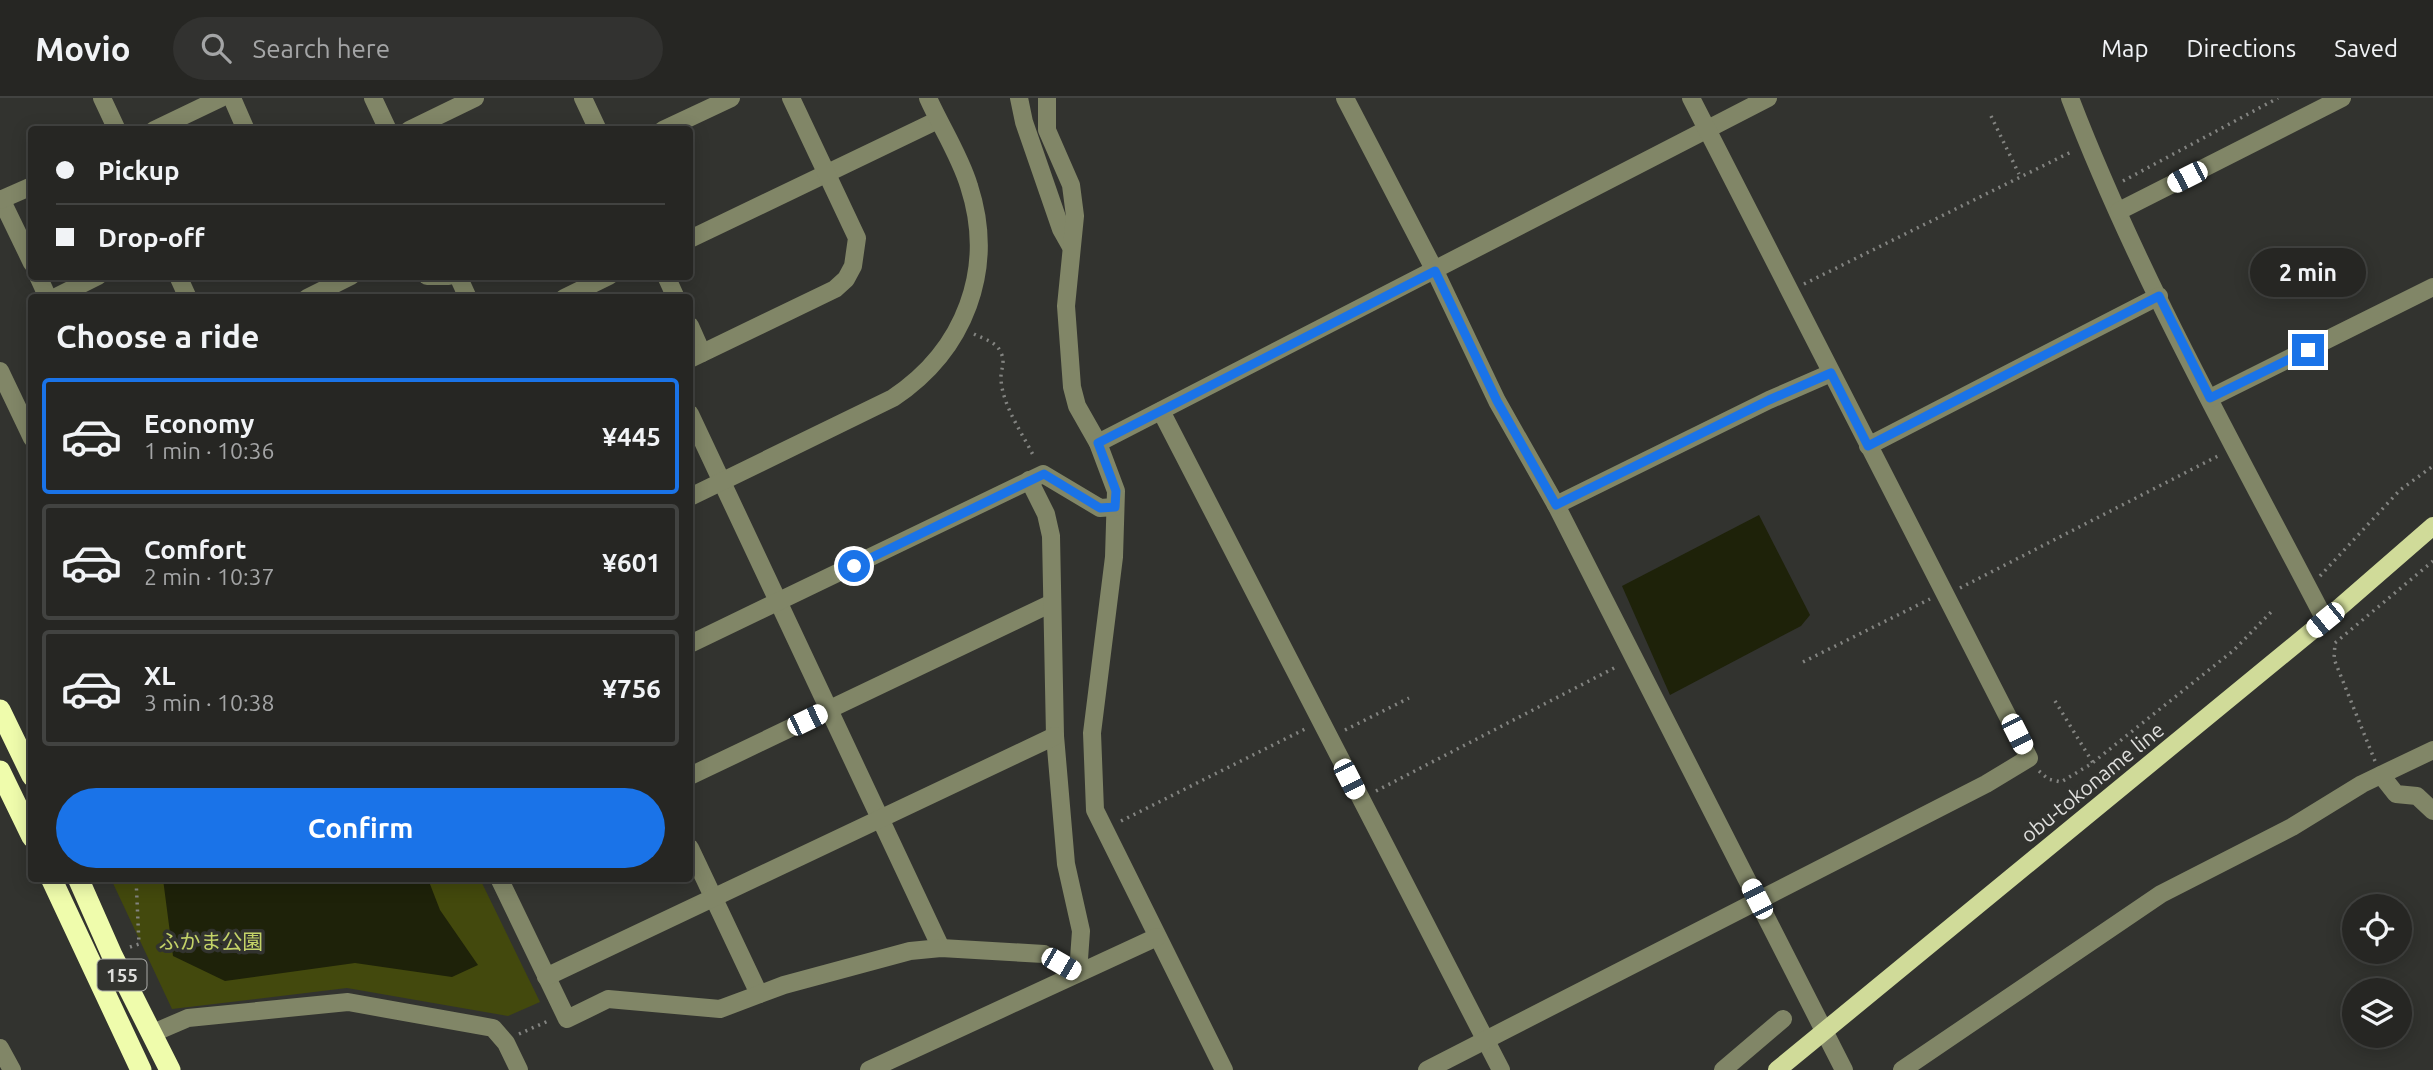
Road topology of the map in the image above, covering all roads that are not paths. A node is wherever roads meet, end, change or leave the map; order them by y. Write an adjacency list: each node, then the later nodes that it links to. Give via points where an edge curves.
1 (102, 98): 18 (street)
2 (220, 98): 19 (street)
3 (232, 98): 20 (street)
4 (373, 98): 21 (street)
5 (475, 98): 22 (street)
6 (583, 98): 23 (street)
7 (731, 98): 24 (street)
8 (791, 98): 26 (street)
9 (928, 98): 17 (street)
10 (1019, 98): 31 (street)
11 (1047, 98): 31 (street, via 1047,130 1071,185 1075,216)
12 (1345, 98): 33 (street)
13 (1691, 98): 25 (street)
14 (1768, 98): 25 (street)
15 (2070, 98): 29 (street)
16 (2342, 98): 29 (street)
17 (938, 120): 26 (street); 52 (street, via 968,183 977,214 978,269 960,327 934,365 893,398)
18 (115, 126)
19 (162, 126)
20 (244, 126)
21 (386, 126)
22 (417, 126)
23 (596, 126)
24 (672, 126)
25 (1707, 130): 33 (street); 44 (street)
26 (827, 174): 30 (street); 42 (street, via 857,238 846,279 835,289)
27 (28, 188): 28 (street)
28 (1, 200): 32 (street)
29 (2119, 211): 41 (street)
30 (693, 238)
31 (1070, 245): 49 (street, via 1066,306 1072,387)
32 (28, 255)
33 (1435, 271): 46 (street); 54 (street, via 1497,401)
34 (90, 280): 39 (street)
35 (342, 280): 38 (street)
36 (601, 280): 40 (street)
37 (2433, 287): 45 (street)
38 (318, 290)
39 (62, 294)
40 (572, 294)
41 (2159, 296): 45 (street); 50 (street)
42 (696, 356)
43 (0, 371): 48 (street)
44 (1831, 373): 50 (street); 54 (street)
45 (2210, 398): 59 (street)
46 (1161, 411): 49 (street); 87 (street)
47 (693, 420): 52 (street)
48 (28, 430)
49 (1098, 443): 55 (street, via 1116,491)
50 (1868, 446): 78 (street, via 2029,758)
51 (1036, 477): 55 (street, via 1100,508); 57 (street); 58 (street, via 1051,536)
52 (722, 481): 53 (street); 57 (street)
53 (693, 495)
54 (1556, 505): 78 (street)
55 (1115, 507): 79 (street, via 1114,557 1092,733 1095,810)
56 (2433, 526): 59 (main road, obu-tokoname line)
57 (779, 602): 60 (street); 62 (street)
58 (1052, 603): 62 (street); 63 (street)
59 (2325, 620): 85 (main road, obu-tokoname line)
60 (693, 643)
61 (0, 709): 65 (highway)
62 (830, 709): 67 (street); 71 (street)
63 (1055, 736): 71 (street); 81 (street, via 1066,864 1081,931)
64 (2433, 750): 68 (street)
65 (28, 768)
66 (0, 771): 72 (highway)
67 (693, 775)
68 (2381, 775): 69 (street, via 2396,794); 100 (street, via 2161,894)
69 (2426, 794): 70 (street)
70 (2433, 811)
71 (882, 820): 77 (street); 80 (street)
72 (28, 829)
73 (693, 855): 77 (street)
74 (53, 882): 90 (highway, 155)
75 (80, 882): 86 (highway, 155, via 111,955)
76 (501, 882): 82 (street)
77 (713, 899): 82 (street); 83 (street)
78 (1757, 899): 85 (street); 87 (street)
79 (1157, 937): 81 (street); 94 (street)
80 (941, 948): 81 (street, via 1044,954); 83 (street, via 910,951)
81 (1078, 973): 93 (street)
82 (546, 977): 83 (street, via 566,1019 608,999 720,1009)
83 (759, 994)
84 (1783, 1019): 97 (street)
85 (1825, 1030): 98 (main road, obu-tokoname line); 99 (street)
86 (153, 1033): 91 (highway, 155); 92 (street, via 188,1018 348,1002 494,1028)
87 (1485, 1040): 95 (street); 96 (street)
88 (0, 1048): 89 (street)
89 (12, 1070)
90 (141, 1070)
91 (170, 1070)
92 (519, 1070)
93 (869, 1070)
94 (1224, 1070)
95 (1427, 1070)
96 (1501, 1070)
97 (1723, 1070)
98 (1777, 1070)
99 (1843, 1070)
100 (1902, 1070)

